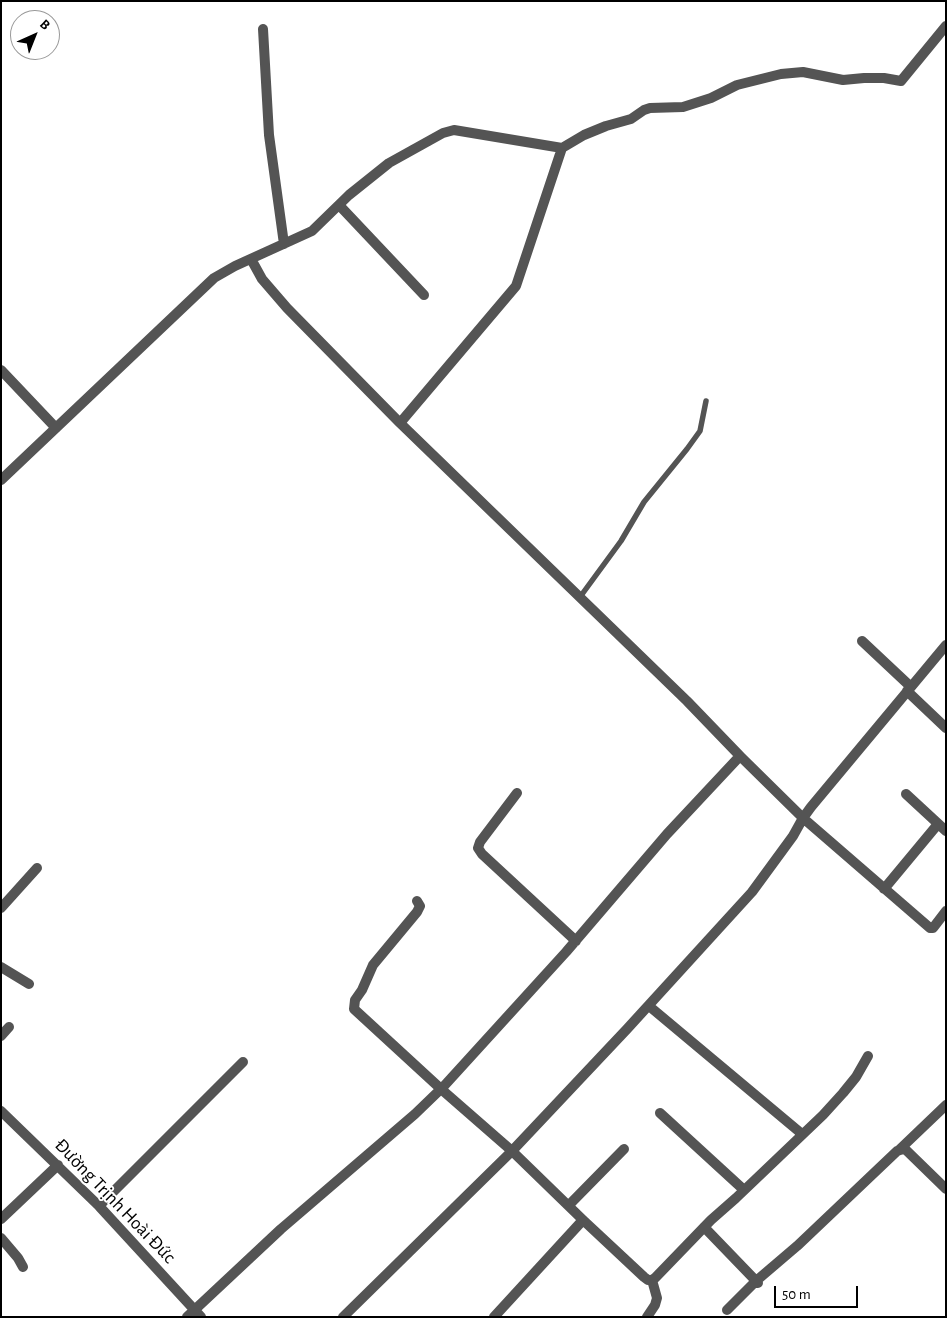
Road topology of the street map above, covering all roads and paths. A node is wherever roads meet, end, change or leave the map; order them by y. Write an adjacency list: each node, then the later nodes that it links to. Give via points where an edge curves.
1 (946, 26): 3 (street, via 901,81 877,78 843,80 803,72 781,74 737,85 683,107 644,110 631,119 584,135)
2 (263, 29): 5 (street, via 269,135)
3 (562, 148): 4 (street, via 448,131 389,164); 10 (street, via 516,286)
4 (339, 204): 5 (street, via 312,231); 7 (street)
5 (284, 244): 6 (street)
6 (251, 259): 10 (street, via 262,279 287,308); 11 (street, via 214,278)
7 (424, 295)
8 (1, 370): 11 (street)
9 (706, 401): 13 (lane, via 700,431 644,502 621,541)
10 (400, 423): 13 (street)
11 (56, 428): 12 (street)
12 (1, 480)
13 (580, 597): 18 (street)
14 (862, 641): 16 (street)
15 (946, 645): 16 (street)
16 (909, 689): 17 (street); 21 (street)
17 (946, 728)
18 (740, 756): 21 (street); 28 (street, via 667,834)
19 (517, 793): 28 (street, via 478,848)
20 (906, 794): 22 (street)
21 (803, 818): 24 (street); 31 (street, via 752,892)
22 (942, 828): 24 (street)
23 (37, 868): 26 (street)
24 (884, 889): 27 (street, via 930,928)
25 (417, 901): 36 (street, via 420,906 417,912 373,965 355,1000 354,1009)
26 (1, 908)
27 (946, 911)
28 (576, 941): 36 (street)
29 (1, 967): 30 (street)
30 (28, 984)
31 (648, 1006): 40 (street); 43 (street)
32 (9, 1027): 33 (street)
33 (1, 1036)
34 (868, 1056): 40 (street, via 843,1093)
35 (244, 1062): 48 (street)
36 (441, 1089): 43 (street); 57 (street, via 281,1230)
37 (946, 1105): 42 (street)
38 (2, 1111): 44 (street, Đường Trịnh Hoài Đức)
39 (660, 1113): 45 (street)
40 (802, 1134): 45 (street)
41 (624, 1150): 47 (street)
42 (899, 1150): 46 (street, via 906,1150); 55 (street)
43 (512, 1151): 47 (street); 58 (street)
44 (58, 1165): 48 (street, Đường Trịnh Hoài Đức); 49 (street)
45 (744, 1190): 51 (street)
46 (946, 1190)
47 (569, 1205): 50 (street)
48 (100, 1206): 57 (street, Đường Trịnh Hoài Đức)
49 (1, 1219)
50 (583, 1220): 54 (street, via 644,1278); 59 (street)
51 (704, 1227): 54 (street); 55 (street)
52 (1, 1238): 53 (street)
53 (23, 1267)
54 (652, 1280): 60 (street, via 657,1298)
55 (757, 1282): 56 (street)
56 (727, 1310)
57 (194, 1315)
58 (343, 1317)
59 (494, 1317)
60 (647, 1317)

